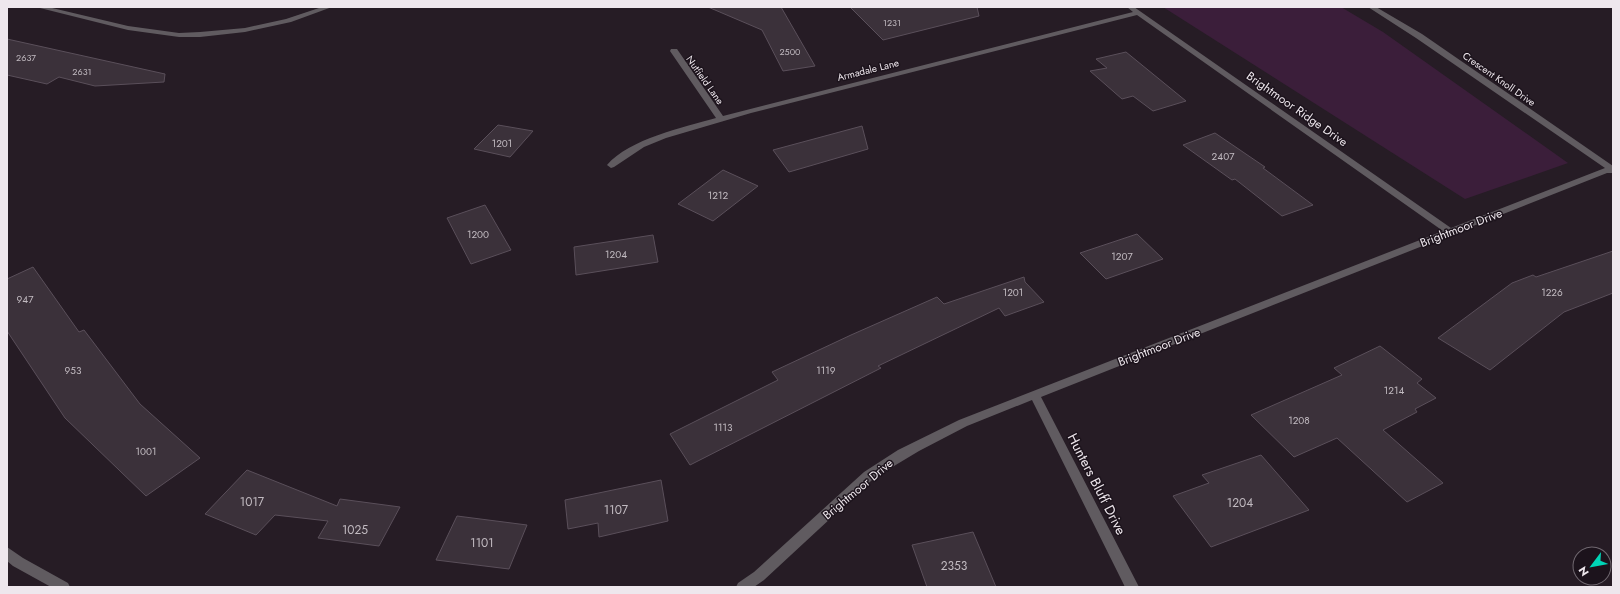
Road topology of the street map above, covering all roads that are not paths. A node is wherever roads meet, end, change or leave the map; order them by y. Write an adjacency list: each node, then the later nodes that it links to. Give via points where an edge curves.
1 (39, 7): 2 (street, via 158,33 198,34 268,25)
2 (329, 7)
3 (1130, 7): 5 (street, Brightmoor Ridge Drive)
4 (1371, 7): 9 (street, Crescent Knoll Drive, via 1419,36)
5 (1138, 12): 7 (street, Armadale Lane); 10 (street, Brightmoor Ridge Drive)
6 (674, 51): 7 (street, Nutfield Lane)
7 (721, 119): 8 (street, Armadale Lane, via 642,145)
8 (611, 165)
9 (1613, 170): 10 (street, Brightmoor Drive)
10 (1450, 232): 11 (street, Brightmoor Drive)
11 (1036, 395): 14 (street, Brightmoor Drive, via 963,423 887,462 868,476 759,576); 15 (street, Hunters Bluff Drive)
12 (7, 553): 13 (street)
13 (63, 587)
14 (743, 587)
15 (1132, 587)

